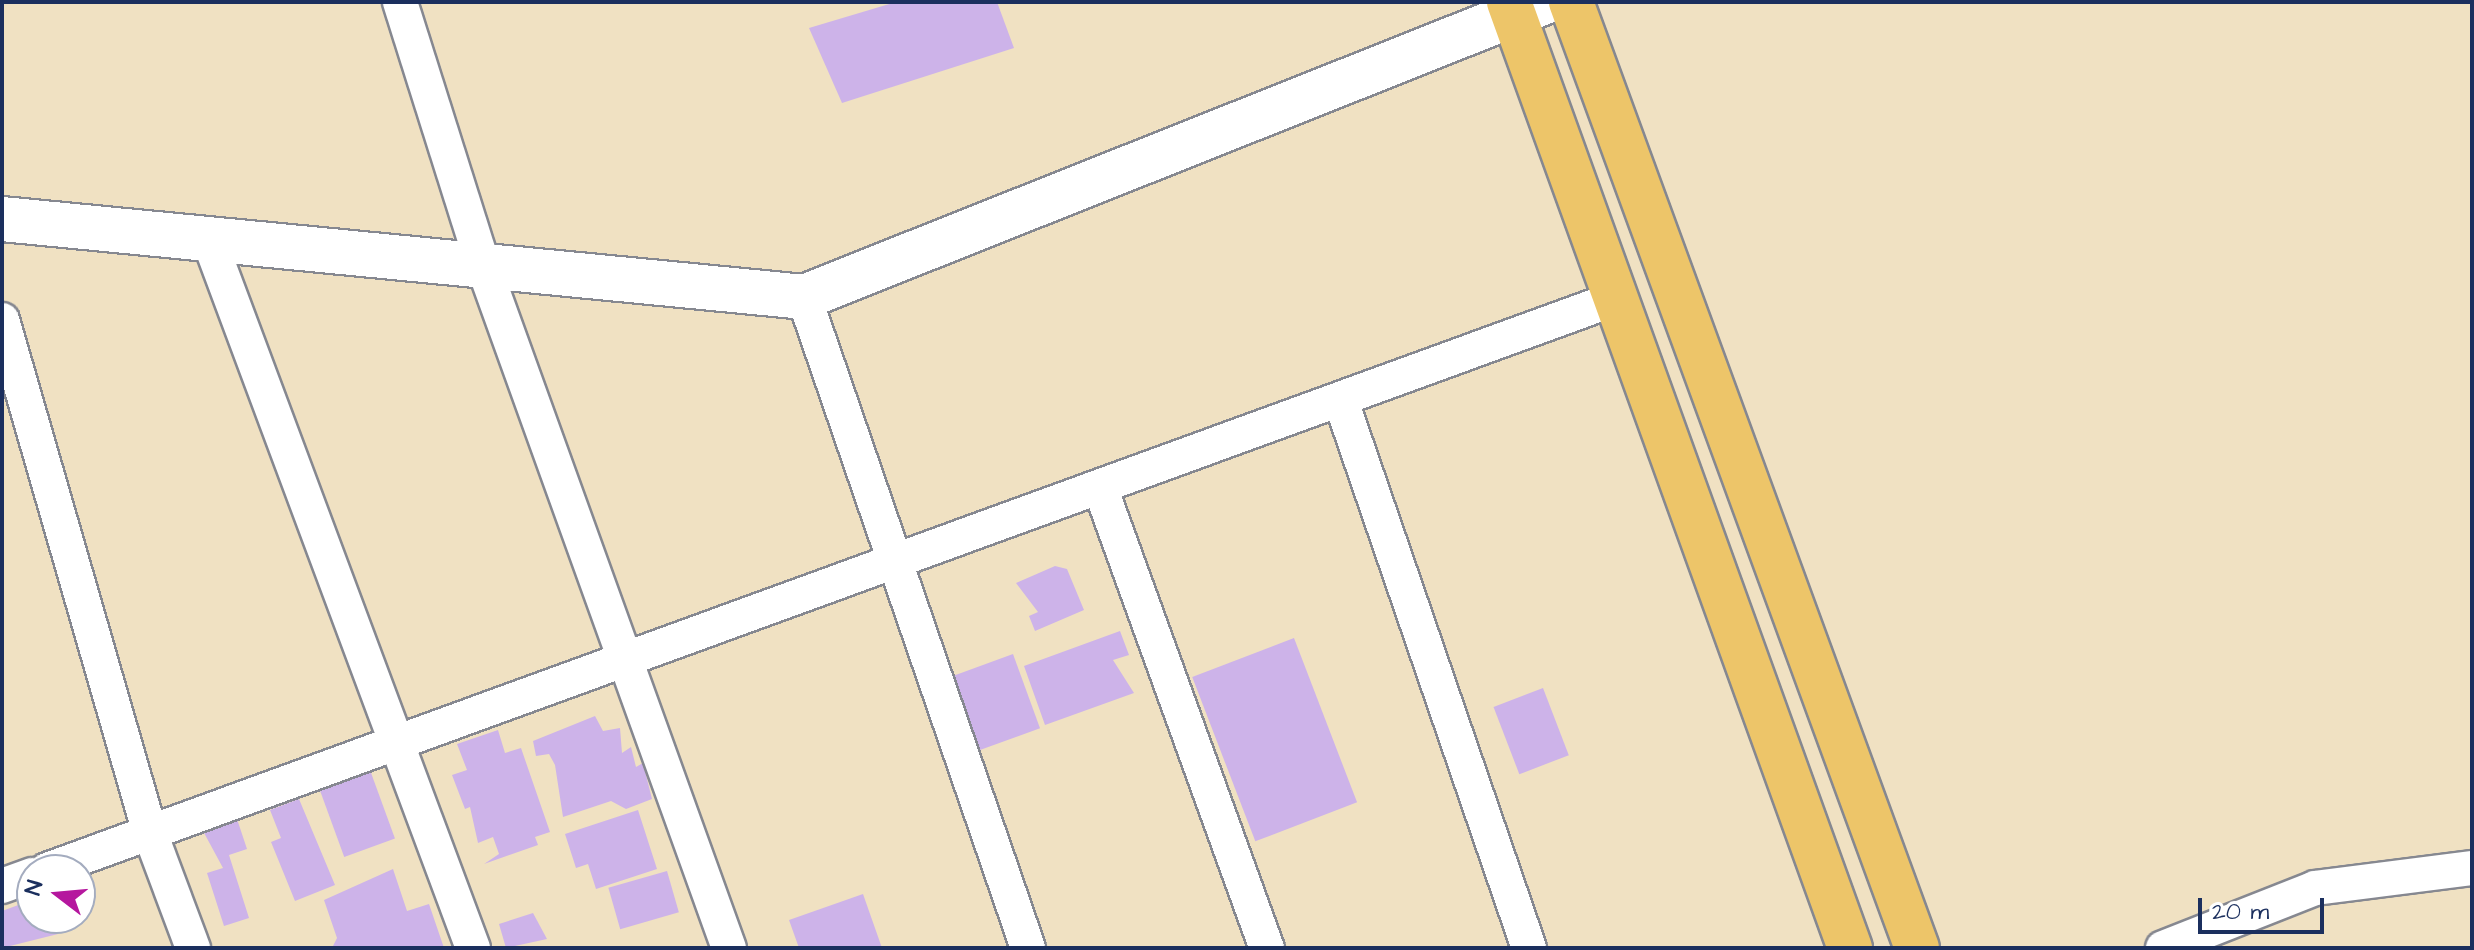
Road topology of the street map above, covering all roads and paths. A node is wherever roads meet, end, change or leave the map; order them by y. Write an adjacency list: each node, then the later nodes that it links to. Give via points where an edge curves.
1 (400, 2): 6 (street)
2 (1571, 2): 25 (main road)
3 (1523, 6): 7 (street); 8 (main road)
4 (2, 219): 5 (street)
5 (208, 237): 6 (street); 14 (street)
6 (482, 262): 7 (street); 13 (street)
7 (804, 297): 12 (street)
8 (1617, 298): 10 (street); 24 (main road)
9 (2, 320): 15 (street)
10 (1342, 404): 11 (street); 23 (street)
11 (1101, 490): 12 (street); 22 (street)
12 (894, 565): 13 (street); 21 (street)
13 (626, 662): 14 (street); 20 (street)
14 (398, 743): 15 (street); 19 (street)
15 (150, 833): 16 (street); 18 (street)
16 (92, 854)
17 (2472, 868): 26 (street, via 2315,888)
18 (193, 948)
19 (473, 948)
20 (729, 948)
21 (1028, 948)
22 (1267, 948)
23 (1529, 948)
24 (1850, 948)
25 (1917, 948)
26 (2163, 948)

